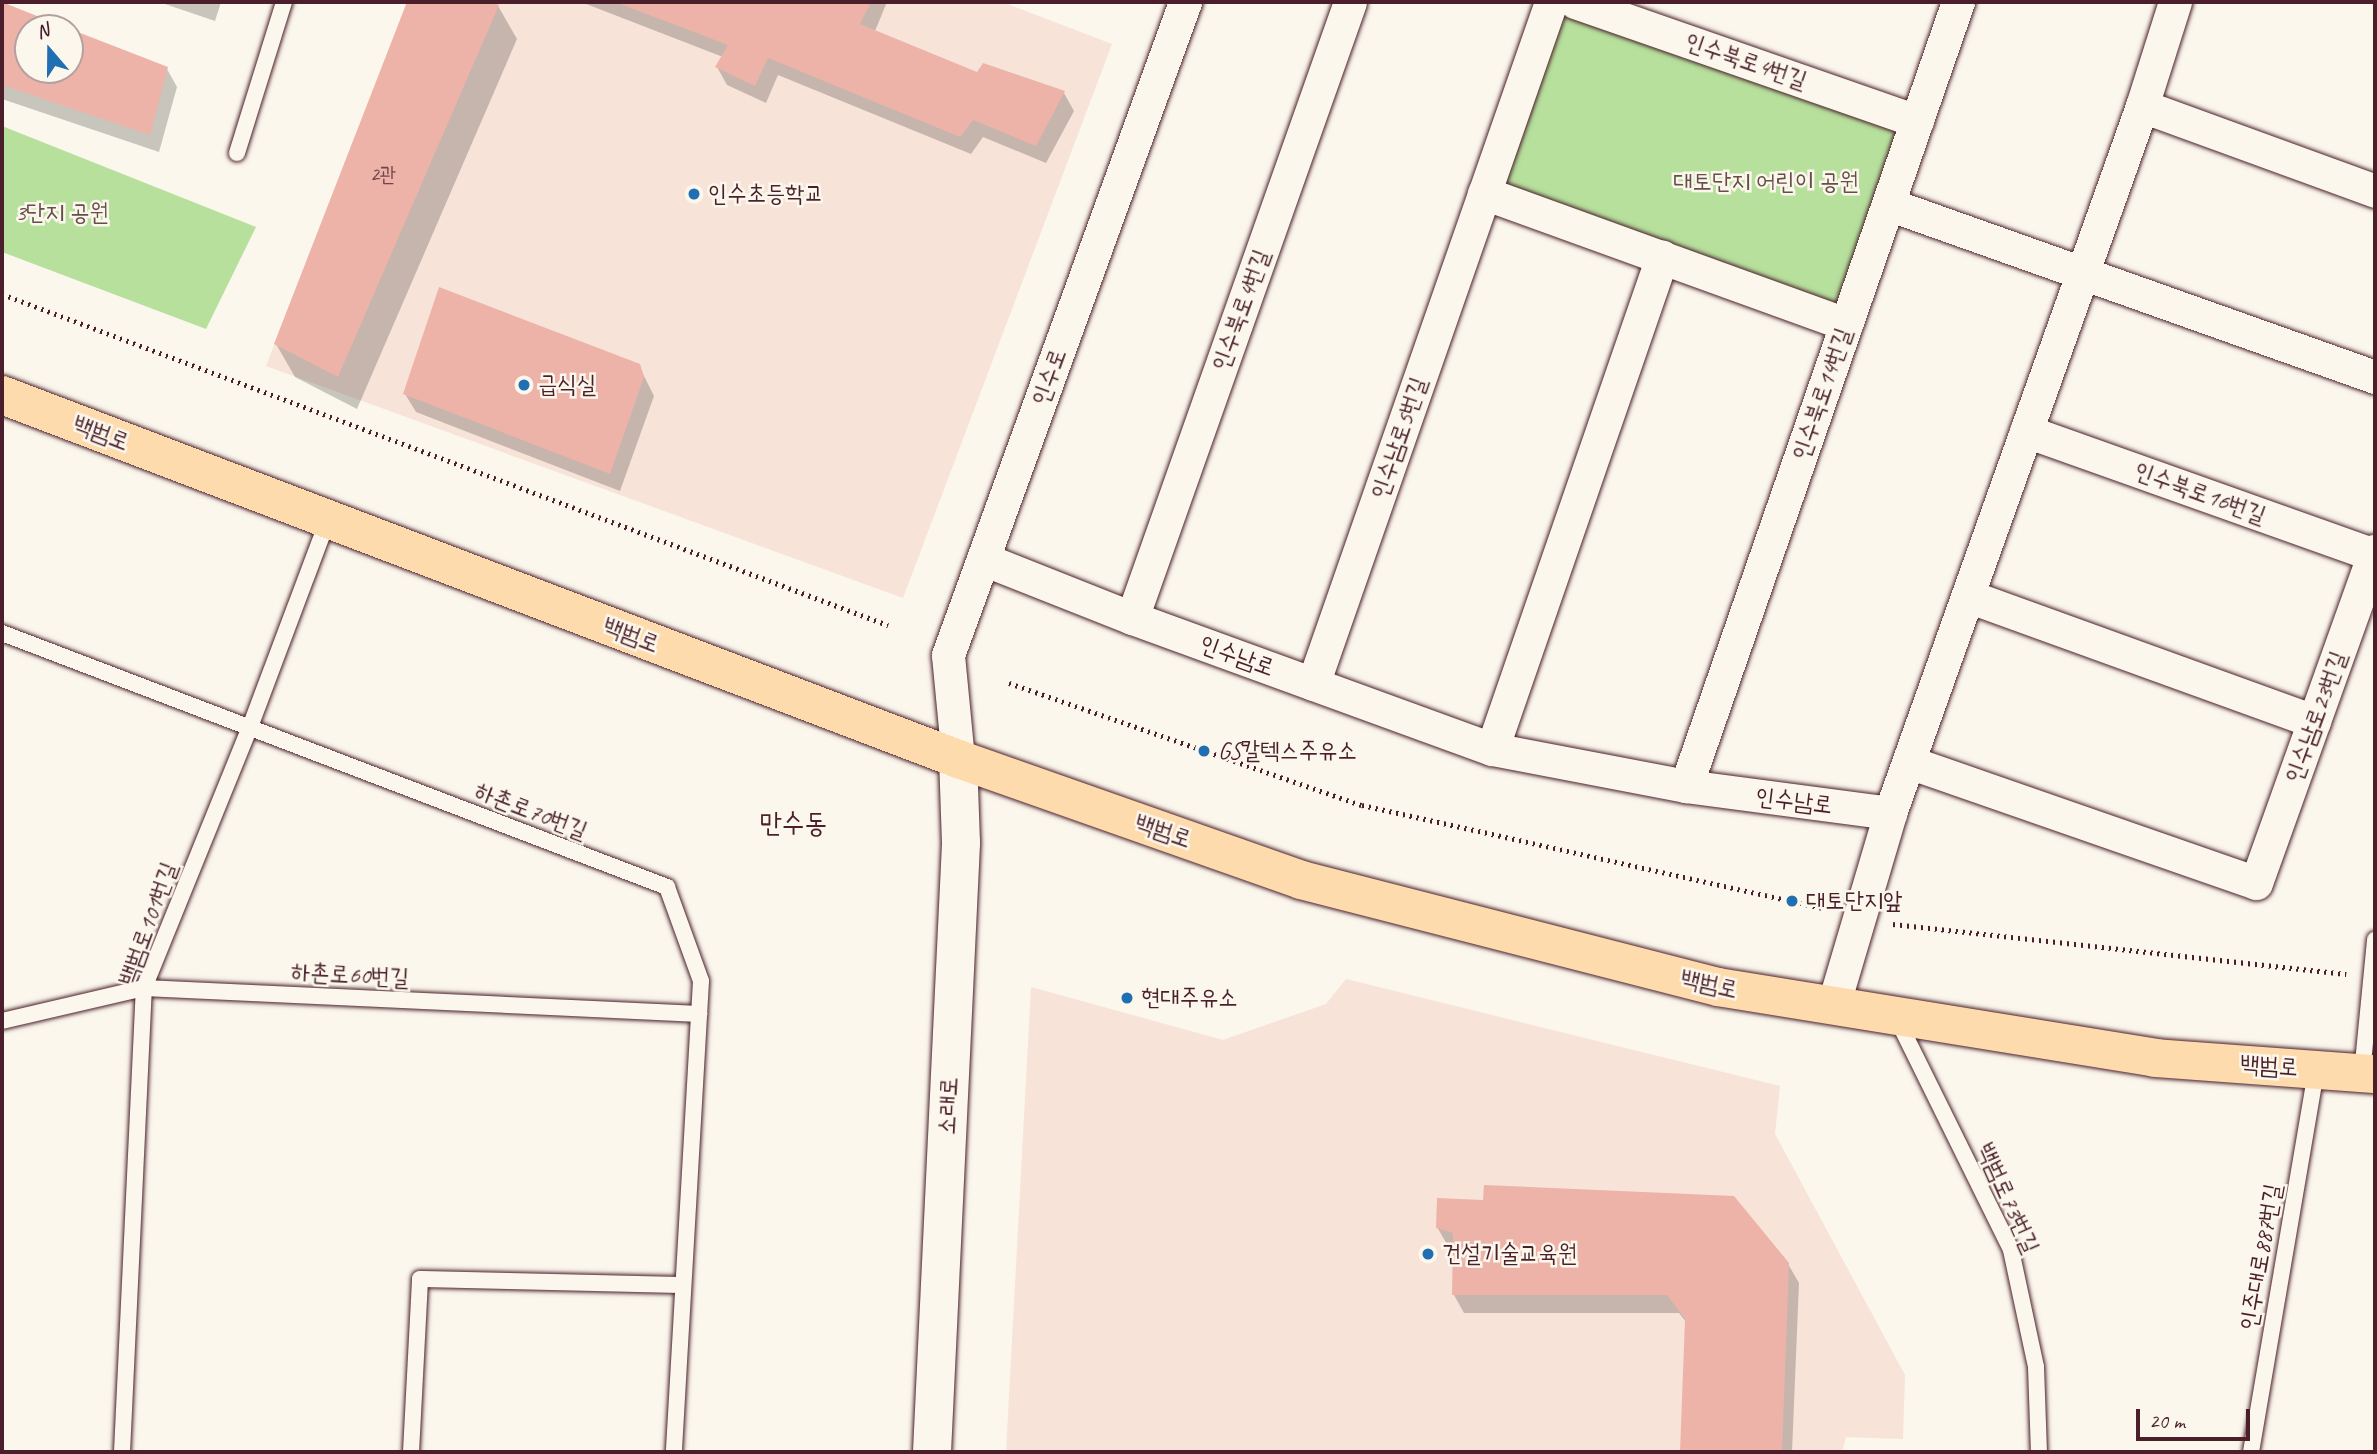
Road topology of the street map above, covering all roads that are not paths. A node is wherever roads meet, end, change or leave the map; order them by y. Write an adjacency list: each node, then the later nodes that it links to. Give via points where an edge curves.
1 (284, 2): 10 (lane)
2 (1185, 2): 22 (street, 인수로)
3 (1350, 2): 24 (street, 인수북로4번길)
4 (1551, 2): 12 (street, 인수남로5번길)
5 (1576, 2): 9 (street, 인수북로4번길)
6 (1958, 2): 9 (street, 인수북로14번길)
7 (2175, 2): 8 (street)
8 (2141, 106): 11 (street); 15 (street)
9 (1917, 121): 13 (street, 인수북로14번길)
10 (237, 153)
11 (2373, 181)
12 (1484, 193): 14 (street); 26 (street, 인수남로5번길)
13 (1888, 204): 15 (street); 16 (street, 인수북로14번길)
14 (1662, 257): 16 (street); 29 (street)
15 (2081, 275): 17 (street); 19 (street)
16 (1846, 324): 32 (street, 인수북로14번길)
17 (2375, 377)
18 (2, 395): 20 (main road, 백범로)
19 (2026, 431): 21 (street, 인수북로16번길); 23 (street)
20 (328, 519): 28 (lane, 백범로101번길); 30 (main road, 백범로)
21 (2374, 553): 27 (street, 인수남로23번길)
22 (983, 559): 24 (street, 인수남로); 30 (street, 인수로, via 948,655)
23 (1968, 596): 27 (street); 31 (street)
24 (1132, 618): 26 (street, 인수남로)
25 (2, 633): 28 (lane, 하촌로70번길)
26 (1313, 684): 29 (street, 인수남로)
27 (2314, 721): 31 (street, 인수남로23번길, via 2256,883)
28 (250, 727): 35 (lane, 백범로101번길); 37 (lane, 하촌로70번길, via 667,887 701,981)
29 (1492, 749): 32 (street, 인수남로)
30 (958, 759): 36 (main road, 백범로, via 1301,880 1718,987); 46 (main road, 소래로, via 961,843)
31 (1909, 762): 33 (street)
32 (1686, 786): 33 (street, 인수남로)
33 (1890, 813): 36 (street)
34 (2375, 940): 41 (lane)
35 (144, 988): 37 (lane, 하촌로60번길); 39 (lane, 하촌로60번길); 43 (lane, 백범로101번길)
36 (1833, 1006): 38 (main road, 백범로)
37 (699, 1014): 42 (lane, 하촌로70번길)
38 (1895, 1016): 40 (main road, 백범로, via 2155,1058); 47 (lane, 백범로73번길, via 2011,1250 2036,1367)
39 (2, 1021)
40 (2316, 1070): 41 (main road, 백범로); 48 (lane, 인주대로887번길)
41 (2369, 1074)
42 (683, 1285): 44 (lane, via 420,1279); 45 (lane, 하촌로70번길)
43 (121, 1452)
44 (411, 1452)
45 (674, 1452)
46 (932, 1452)
47 (2039, 1452)
48 (2251, 1452)

